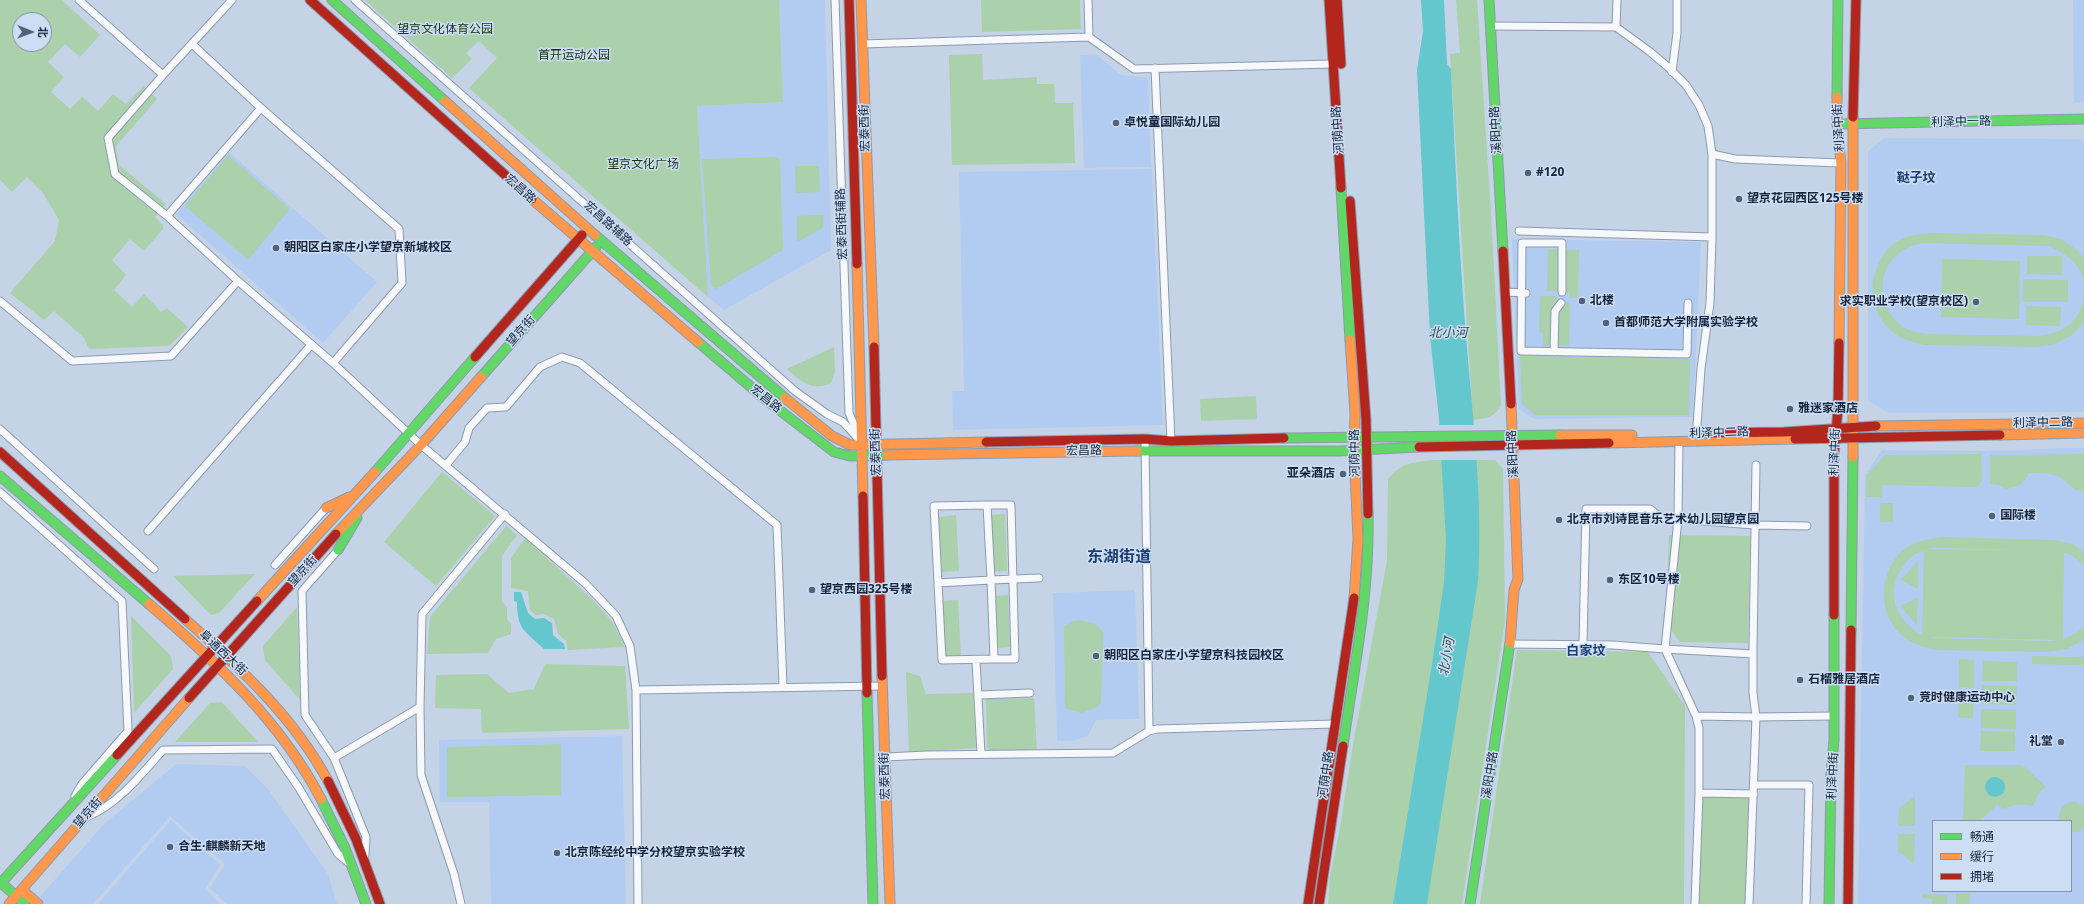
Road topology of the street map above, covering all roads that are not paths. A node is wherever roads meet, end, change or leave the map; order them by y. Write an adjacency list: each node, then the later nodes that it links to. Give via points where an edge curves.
1 (79, 0): 25 (street)
2 (232, 0): 20 (street)
3 (310, 0): 36 (street, 宏昌路)
4 (332, 0): 33 (street, 宏昌路)
5 (355, 0): 65 (street, 宏昌路辅路, via 795,391 826,414 843,422)
6 (835, 0): 65 (street, 宏泰西街辅路, via 849,413)
7 (850, 0): 65 (street, 宏泰西街)
8 (861, 0): 21 (street, 宏泰西街)
9 (1088, 0): 19 (street)
10 (1329, 0): 22 (street, 河荫中路)
11 (1337, 0): 57 (street, 河荫中路)
12 (1489, 0): 17 (street, 溪阳中路)
13 (1617, 0): 18 (street)
14 (1677, 0): 24 (street, via 1677,33)
15 (1838, 0): 28 (street, 利泽中街)
16 (1856, 0): 29 (street, 利泽中街)
17 (1490, 26): 18 (street); 40 (street, 溪阳中路)
18 (1616, 27): 24 (street)
19 (1089, 37): 21 (street); 23 (street, via 1134,68)
20 (192, 44): 25 (street); 26 (street)
21 (862, 44): 63 (street, 宏泰西街)
22 (1333, 64): 23 (street); 56 (street, 河荫中路, via 1355,413)
23 (1155, 68): 61 (street)
24 (1672, 72): 30 (street, via 1686,85 1699,105 1708,126)
25 (163, 75): 32 (street, via 108,138 115,174)
26 (261, 108): 32 (street); 48 (street, via 399,229 402,283)
27 (2084, 119): 29 (street, 利泽中一路)
28 (1837, 124): 29 (street, 利泽中一路); 31 (street, 利泽中街)
29 (1853, 124): 50 (street, 利泽中街)
30 (1712, 154): 31 (street, via 1734,159); 35 (street)
31 (1841, 163): 54 (street, 利泽中街, via 1840,305)
32 (167, 216): 39 (street)
33 (587, 229): 36 (street, 望京街); 37 (street, 宏昌路)
34 (1519, 231): 35 (street)
35 (1712, 237): 58 (street, via 1710,303 1701,369)
36 (578, 241): 38 (street, 宏昌路); 52 (street, 望京街)
37 (601, 241): 38 (street, 望京街); 65 (street, 宏昌路, via 832,436 850,445)
38 (592, 252): 64 (street, 望京街); 71 (street, 宏昌路, via 765,399 825,446 842,455)
39 (238, 281): 43 (street, via 171,356 72,361); 46 (street)
40 (1505, 292): 42 (street); 55 (street, 溪阳中路)
41 (1562, 292): 42 (street, via 1562,243 1522,243)
42 (1524, 293): 47 (street, via 1521,351)
43 (0, 300)
44 (1562, 303): 47 (street, via 1555,311)
45 (1688, 303): 47 (street, via 1687,354)
46 (311, 345): 48 (street); 85 (street)
47 (1554, 352)
48 (333, 363): 52 (street)
49 (2084, 423): 50 (street, 利泽中二路)
50 (1853, 428): 54 (street, 利泽中二路); 60 (street, 利泽中街)
51 (0, 429): 88 (street)
52 (408, 433): 64 (street); 77 (street, 望京街)
53 (2084, 433): 60 (street, 利泽中二路)
54 (1835, 434): 58 (street, 利泽中二路); 60 (street, 利泽中二路); 111 (street, 利泽中街)
55 (1512, 435): 57 (street, 利泽中二路); 58 (street, 利泽中二路); 66 (street, 溪阳中路)
56 (1354, 436): 57 (street, 利泽中二路); 61 (street, 宏昌路); 69 (street, 河荫中路)
57 (1366, 436): 67 (street, 河荫中路)
58 (1696, 437): 62 (street, 利泽中二路)
59 (1145, 438): 61 (street, 宏昌路); 63 (street, 宏昌路); 68 (street)
60 (1853, 438): 143 (street, 利泽中街)
61 (1171, 441)
62 (1679, 441): 66 (street, 利泽中二路); 82 (street)
63 (876, 444): 65 (street, 宏昌路); 72 (street, 宏泰西街)
64 (421, 445): 73 (street); 78 (street, 望京街)
65 (863, 445): 71 (street, 宏泰西街)
66 (1513, 445): 67 (street, 利泽中二路); 93 (street, 溪阳中路, via 1518,579 1514,590)
67 (1366, 449): 69 (street, 宏昌路); 137 (street, 河荫中路, via 1369,528 1366,578)
68 (1145, 450): 69 (street, 宏昌路); 72 (street, 宏昌路); 114 (street)
69 (1354, 450): 113 (street, 河荫中路, via 1357,564 1351,624)
70 (0, 452): 95 (street, 阜通西大街)
71 (863, 455): 72 (street, 宏昌路); 103 (street, 宏泰西街)
72 (876, 455): 104 (street, 宏泰西街)
73 (446, 465): 81 (street); 105 (street, via 465,442 469,428 487,408 506,407 540,367 562,357 580,363 777,525)
74 (1756, 466): 83 (street)
75 (0, 476): 98 (street, 阜通西大街)
76 (0, 492): 121 (street, via 122,601 128,731 82,784)
77 (355, 494): 80 (street); 95 (street, 望京街)
78 (364, 504): 86 (street); 99 (street, 望京街)
79 (987, 505): 90 (street, via 1011,504); 91 (street); 92 (street, via 934,506)
80 (326, 508): 87 (street)
81 (505, 514): 106 (street, via 585,583 616,616 630,646); 109 (street, via 422,614)
82 (1678, 519): 83 (street); 94 (street, via 1660,516 1650,509 1586,509); 96 (street)
83 (1754, 525): 84 (street); 97 (street)
84 (1807, 526)
85 (148, 531)
86 (338, 550): 116 (street, via 302,591 305,716)
87 (275, 565)
88 (154, 569)
89 (1038, 578): 90 (street)
90 (1012, 579): 91 (street); 101 (street, via 1015,659)
91 (991, 580): 92 (street); 101 (street)
92 (938, 583): 100 (street, via 942,660)
93 (1509, 644): 94 (street); 138 (street, 溪阳中路)
94 (1583, 644): 96 (street)
95 (215, 646): 98 (street, 望京街); 99 (street, 阜通西大街)
96 (1665, 649): 97 (street); 110 (street)
97 (1754, 654): 112 (street, via 1753,692)
98 (208, 655): 102 (street, 阜通西大街); 121 (street, 望京街)
99 (226, 656): 102 (street, 望京街); 123 (street, 阜通西大街, via 271,699 302,739 328,781)
100 (976, 660): 101 (street); 108 (street)
101 (994, 660)
102 (218, 665): 122 (street, 望京街); 124 (street, 阜通西大街, via 270,722 297,758 324,804)
103 (867, 686): 104 (street); 105 (street); 134 (street, 宏泰西街)
104 (882, 686): 117 (street, 宏泰西街)
105 (783, 687): 106 (street)
106 (636, 690): 133 (street)
107 (1030, 693): 108 (street)
108 (979, 695): 115 (street)
109 (420, 707): 116 (street); 132 (street, via 422,774)
110 (1696, 716): 112 (street); 119 (street, via 1699,728)
111 (1834, 716): 112 (street); 142 (street, 利泽中街)
112 (1756, 717): 118 (street)
113 (1334, 724): 114 (street); 136 (street, 河荫中路)
114 (1149, 731): 115 (street, via 1113,753)
115 (981, 754): 117 (street)
116 (334, 758): 123 (street, via 366,837)
117 (885, 758): 135 (street, 宏泰西街)
118 (1755, 784): 120 (street); 141 (street, via 1809,785)
119 (1699, 793): 120 (street); 139 (street)
120 (1754, 794): 140 (street)
121 (70, 807): 125 (street, 望京街)
122 (82, 819): 124 (street, via 105,809 133,784 163,750 272,749 299,788 338,854); 126 (street, 望京街)
123 (365, 859): 131 (street, 阜通西大街)
124 (354, 867): 130 (street, 阜通西大街)
125 (0, 883): 126 (street)
126 (19, 893): 127 (street, 望京街); 128 (street); 129 (street)
127 (9, 904)
128 (25, 904)
129 (38, 904)
130 (366, 904)
131 (380, 904)
132 (461, 904)
133 (638, 904)
134 (873, 904)
135 (890, 904)
136 (1308, 904)
137 (1319, 904)
138 (1470, 904)
139 (1695, 904)
140 (1749, 904)
141 (1806, 904)
142 (1829, 904)
143 (1848, 904)

